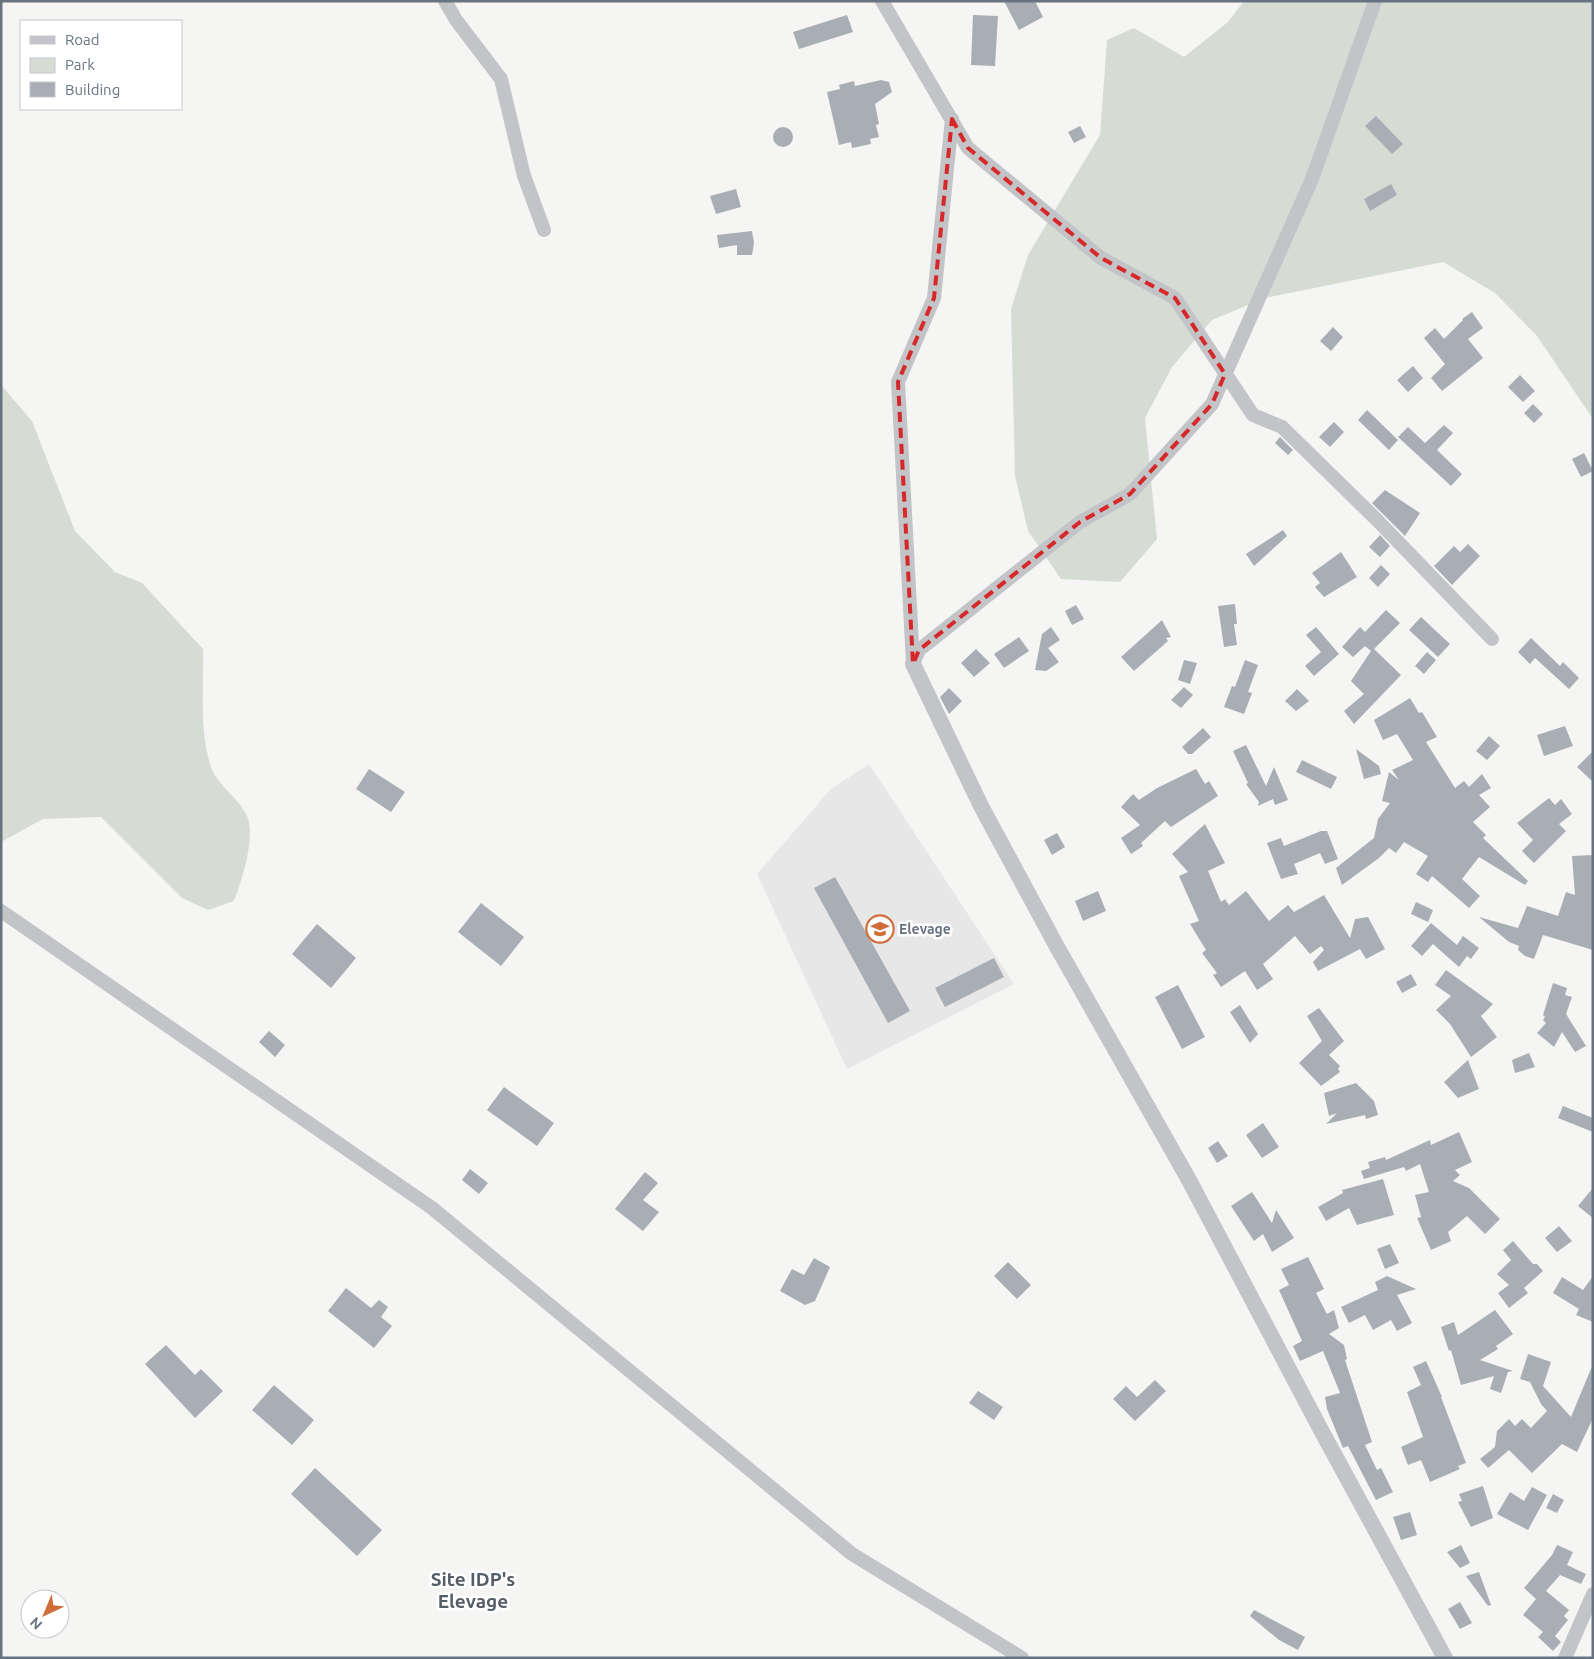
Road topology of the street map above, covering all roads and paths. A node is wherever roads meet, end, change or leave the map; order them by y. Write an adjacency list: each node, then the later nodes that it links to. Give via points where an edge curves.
1 (446, 1): 5 (street, via 456,20 501,79 524,176)
2 (882, 1): 4 (street)
3 (1375, 1): 6 (street, via 1312,179)
4 (952, 119): 6 (street, via 968,148 1101,258 1175,298); 8 (street, via 934,298 898,382)
5 (544, 230)
6 (1225, 374): 7 (street, via 1253,415 1282,427); 8 (street, via 1212,404 1130,494 1073,528 919,650)
7 (1492, 639)
8 (913, 664): 12 (street, via 981,806 1189,1180)
9 (1, 911): 11 (street, via 432,1208 852,1554)
10 (1593, 1594): 13 (street)
11 (1022, 1658)
12 (1445, 1658)
13 (1565, 1658)

